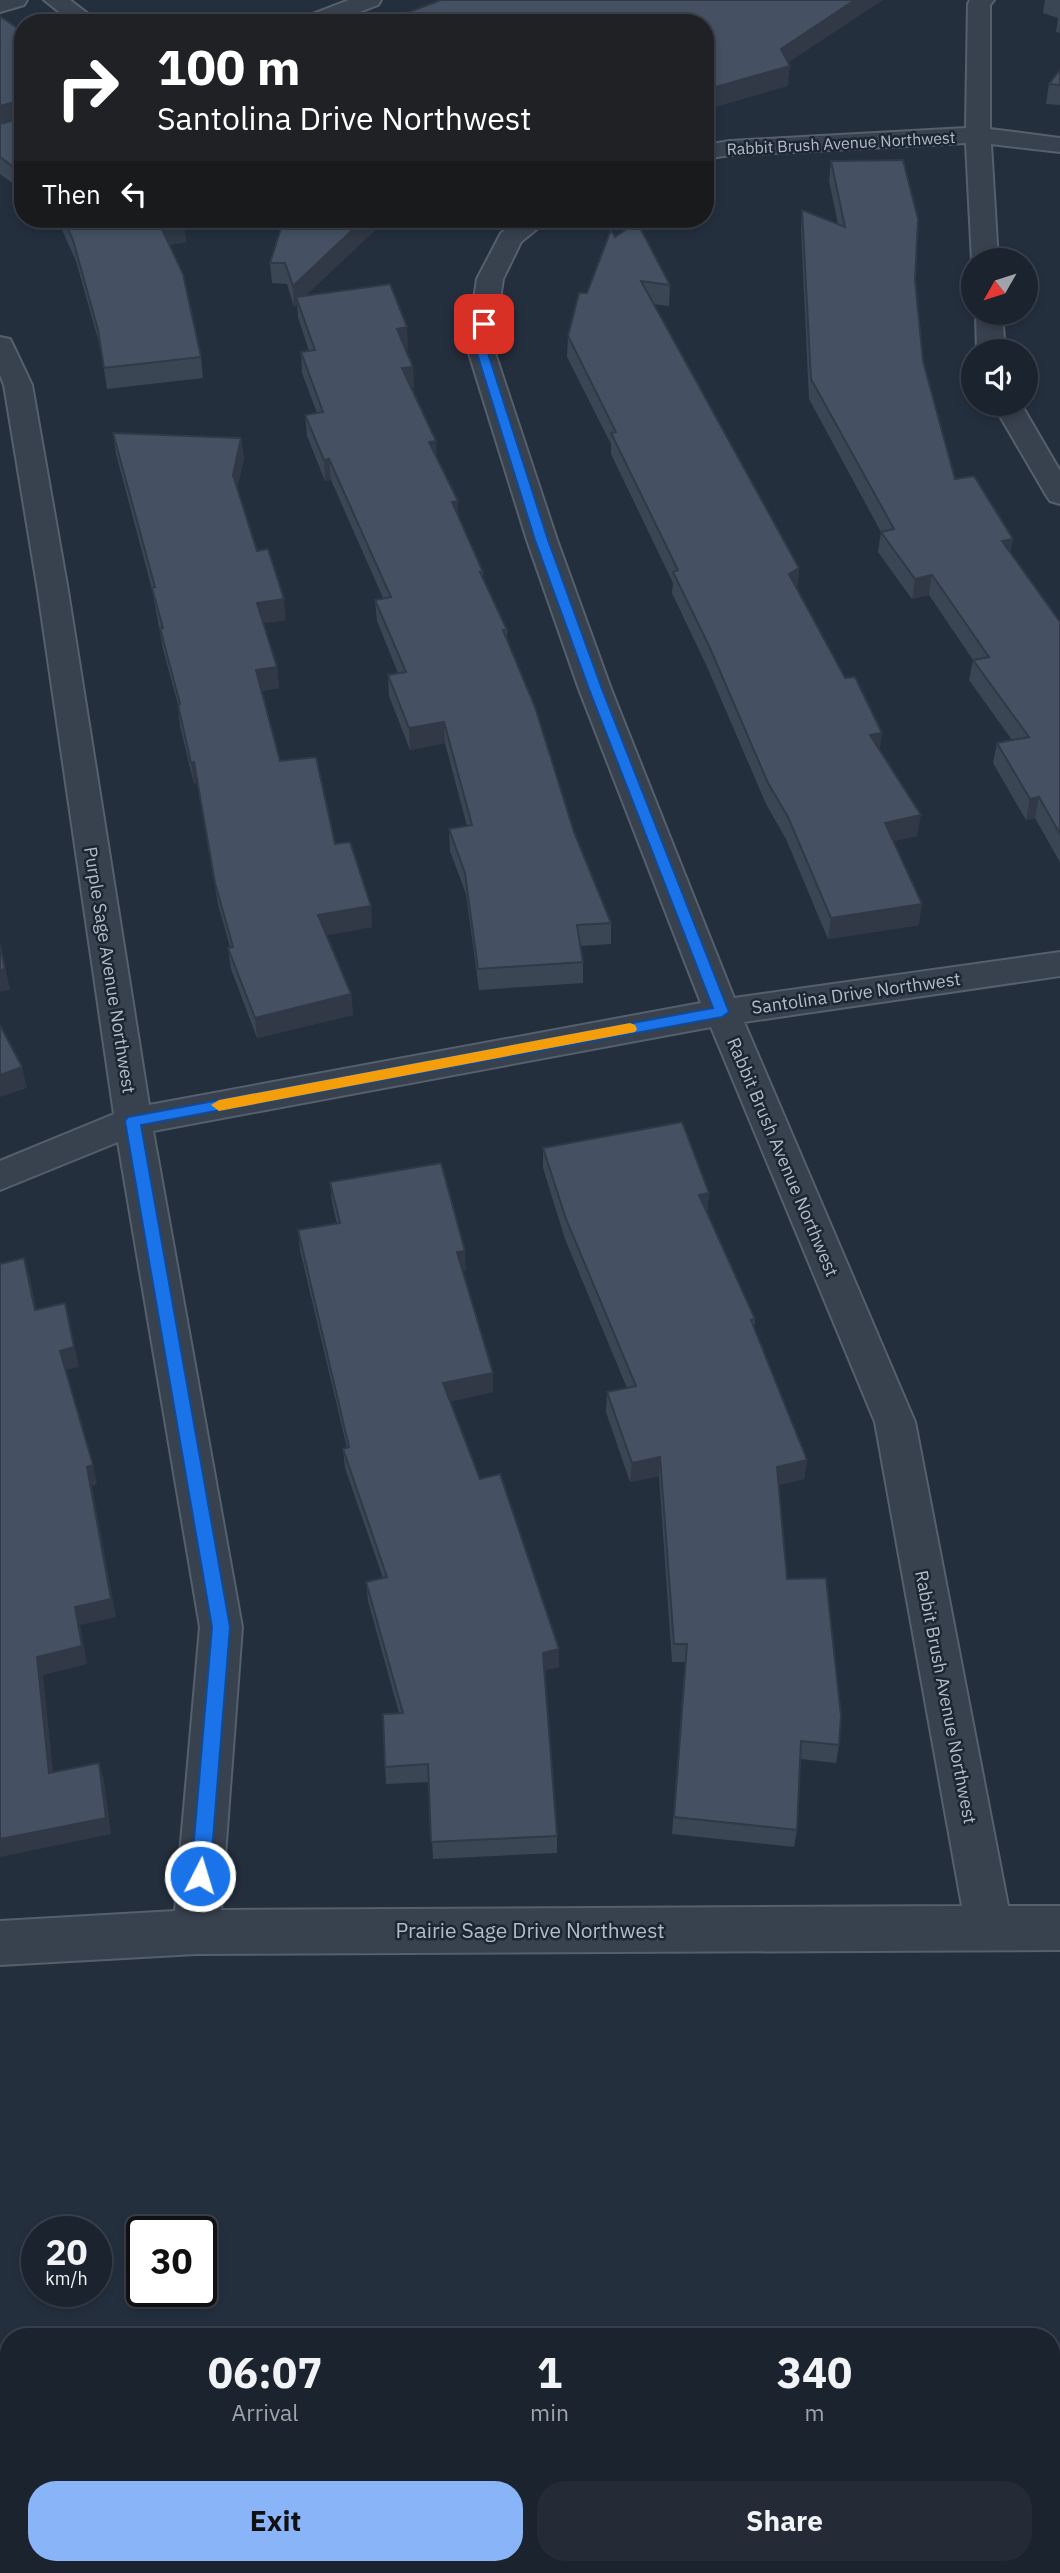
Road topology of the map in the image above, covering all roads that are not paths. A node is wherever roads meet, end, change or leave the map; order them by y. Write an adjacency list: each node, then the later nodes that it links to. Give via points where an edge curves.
1 (16, 0): 5 (street)
2 (55, 0): 6 (street)
3 (370, 0): 7 (street)
4 (983, 0): 8 (street, via 979,4)
5 (0, 5)
6 (76, 14)
7 (333, 14)
8 (978, 135): 9 (street, Rabbit Brush Avenue Northwest); 10 (street, Rabbit Brush Avenue Northwest); 12 (street)
9 (1060, 145)
10 (714, 151)
11 (524, 228): 17 (street, Rabbit Brush Avenue Northwest, via 510,238 490,279 480,347 541,540)
12 (984, 248)
13 (0, 345): 18 (street, Purple Sage Avenue Northwest, via 18,385)
14 (1014, 416): 15 (street)
15 (1060, 495)
16 (1060, 964): 17 (street, Santolina Drive Northwest)
17 (722, 1012): 18 (street, Santolina Drive Northwest); 20 (street, Rabbit Brush Avenue Northwest, via 895,1422)
18 (133, 1121): 19 (street, Santolina Drive Northwest); 22 (street, Purple Sage Avenue Northwest, via 221,1627)
19 (0, 1176)
20 (989, 1928): 21 (street, Prairie Sage Drive Northwest); 22 (street, Prairie Sage Drive Northwest)
21 (1060, 1928)
22 (196, 1931): 23 (street, Prairie Sage Drive Northwest)
23 (0, 1943)

